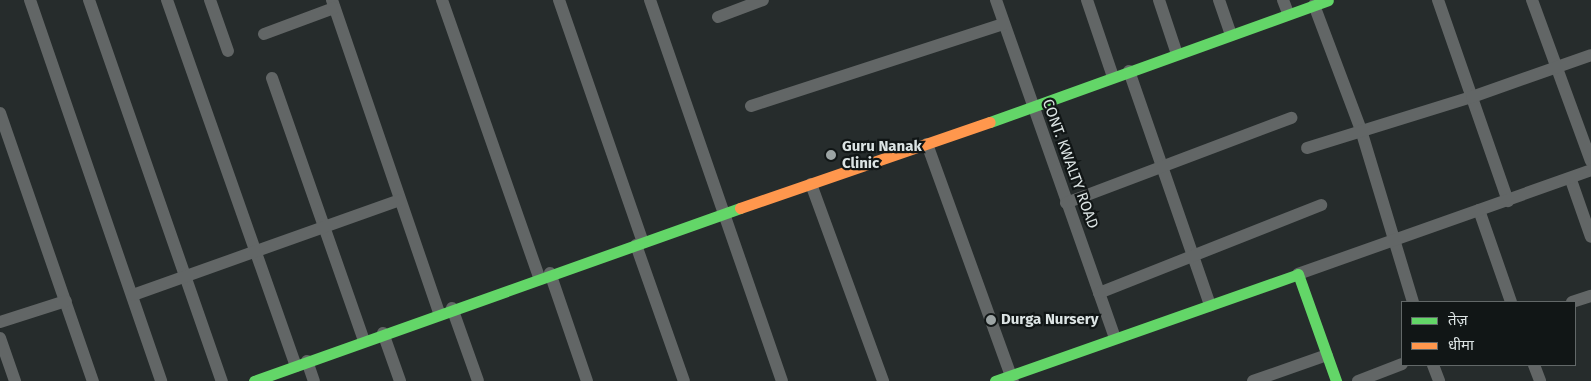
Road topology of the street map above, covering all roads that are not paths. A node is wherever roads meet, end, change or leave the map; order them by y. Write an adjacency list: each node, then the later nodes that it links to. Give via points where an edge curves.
1 (30, 0): 60 (street)
2 (89, 0): 58 (street)
3 (167, 0): 54 (street)
4 (210, 0): 24 (street)
5 (442, 0): 57 (street)
6 (559, 0): 53 (street)
7 (650, 0): 49 (street)
8 (763, 0): 20 (street)
9 (996, 0): 21 (street, CONT. KWALTY ROAD)
10 (1086, 0): 29 (street)
11 (1159, 0): 25 (street)
12 (1219, 0): 23 (street)
13 (1284, 0): 19 (street)
14 (1328, 0): 18 (street)
15 (1438, 0): 31 (street)
16 (1532, 0): 27 (street)
17 (333, 4): 22 (street); 44 (street)
18 (1314, 5): 19 (street); 36 (street)
19 (1288, 13): 23 (street)
20 (718, 16)
21 (1004, 24): 32 (street); 33 (street, CONT. KWALTY ROAD)
22 (264, 34)
23 (1231, 34): 25 (street)
24 (228, 51)
25 (1177, 54): 28 (street)
26 (1591, 55): 27 (street)
27 (1556, 67): 31 (street); 39 (street)
28 (1129, 71): 29 (street); 40 (street)
29 (1113, 76): 33 (street)
30 (272, 78): 50 (street)
31 (1472, 96): 36 (street); 45 (street)
32 (751, 106)
33 (1032, 108): 37 (street); 46 (street, CONT. KWALTY ROAD)
34 (0, 113): 62 (street)
35 (1291, 118): 40 (street)
36 (1361, 130): 38 (street); 52 (street)
37 (927, 144): 43 (street); 79 (street)
38 (1307, 148)
39 (1591, 161)
40 (1161, 168): 46 (street); 55 (street)
41 (1591, 170): 42 (street)
42 (1571, 180): 45 (street); 51 (street)
43 (811, 184): 49 (street); 91 (street)
44 (400, 200): 50 (street); 68 (street)
45 (1508, 201): 48 (street)
46 (1066, 203): 59 (street, CONT. KWALTY ROAD)
47 (1321, 205): 55 (street)
48 (1479, 210): 52 (street); 64 (street)
49 (725, 214): 53 (street); 90 (street)
50 (325, 226): 54 (street); 73 (street)
51 (1591, 237)
52 (1393, 239): 56 (street); 63 (street)
53 (639, 243): 57 (street); 89 (street)
54 (257, 251): 58 (street); 75 (street)
55 (1194, 256): 59 (street); 66 (street)
56 (1298, 274): 66 (street); 74 (street)
57 (544, 275): 67 (street); 88 (street)
58 (187, 276): 60 (street); 83 (street)
59 (1099, 293): 72 (street, CONT. KWALTY ROAD)
60 (133, 295): 82 (street)
61 (1591, 296): 65 (street)
62 (66, 301): 69 (street); 81 (street)
63 (1413, 301)
64 (1511, 301)
65 (1575, 301)
66 (1210, 305): 72 (street)
67 (452, 308): 68 (street); 87 (street)
68 (440, 313): 70 (street)
69 (0, 322)
70 (383, 333): 73 (street); 86 (street)
71 (0, 338): 80 (street)
72 (1115, 338): 79 (street)
73 (364, 340): 75 (street)
74 (1327, 355): 93 (street); 94 (street)
75 (302, 363): 84 (street); 85 (street)
76 (1401, 364): 95 (street)
77 (1433, 366): 96 (street)
78 (1534, 366): 97 (street)
79 (1012, 378): 92 (street)
80 (15, 381)
81 (93, 381)
82 (162, 381)
83 (222, 381)
84 (254, 381)
85 (314, 381)
86 (400, 381)
87 (478, 381)
88 (587, 381)
89 (684, 381)
90 (782, 381)
91 (884, 381)
92 (995, 381)
93 (1253, 381)
94 (1336, 381)
95 (1358, 381)
96 (1439, 381)
97 (1540, 381)

